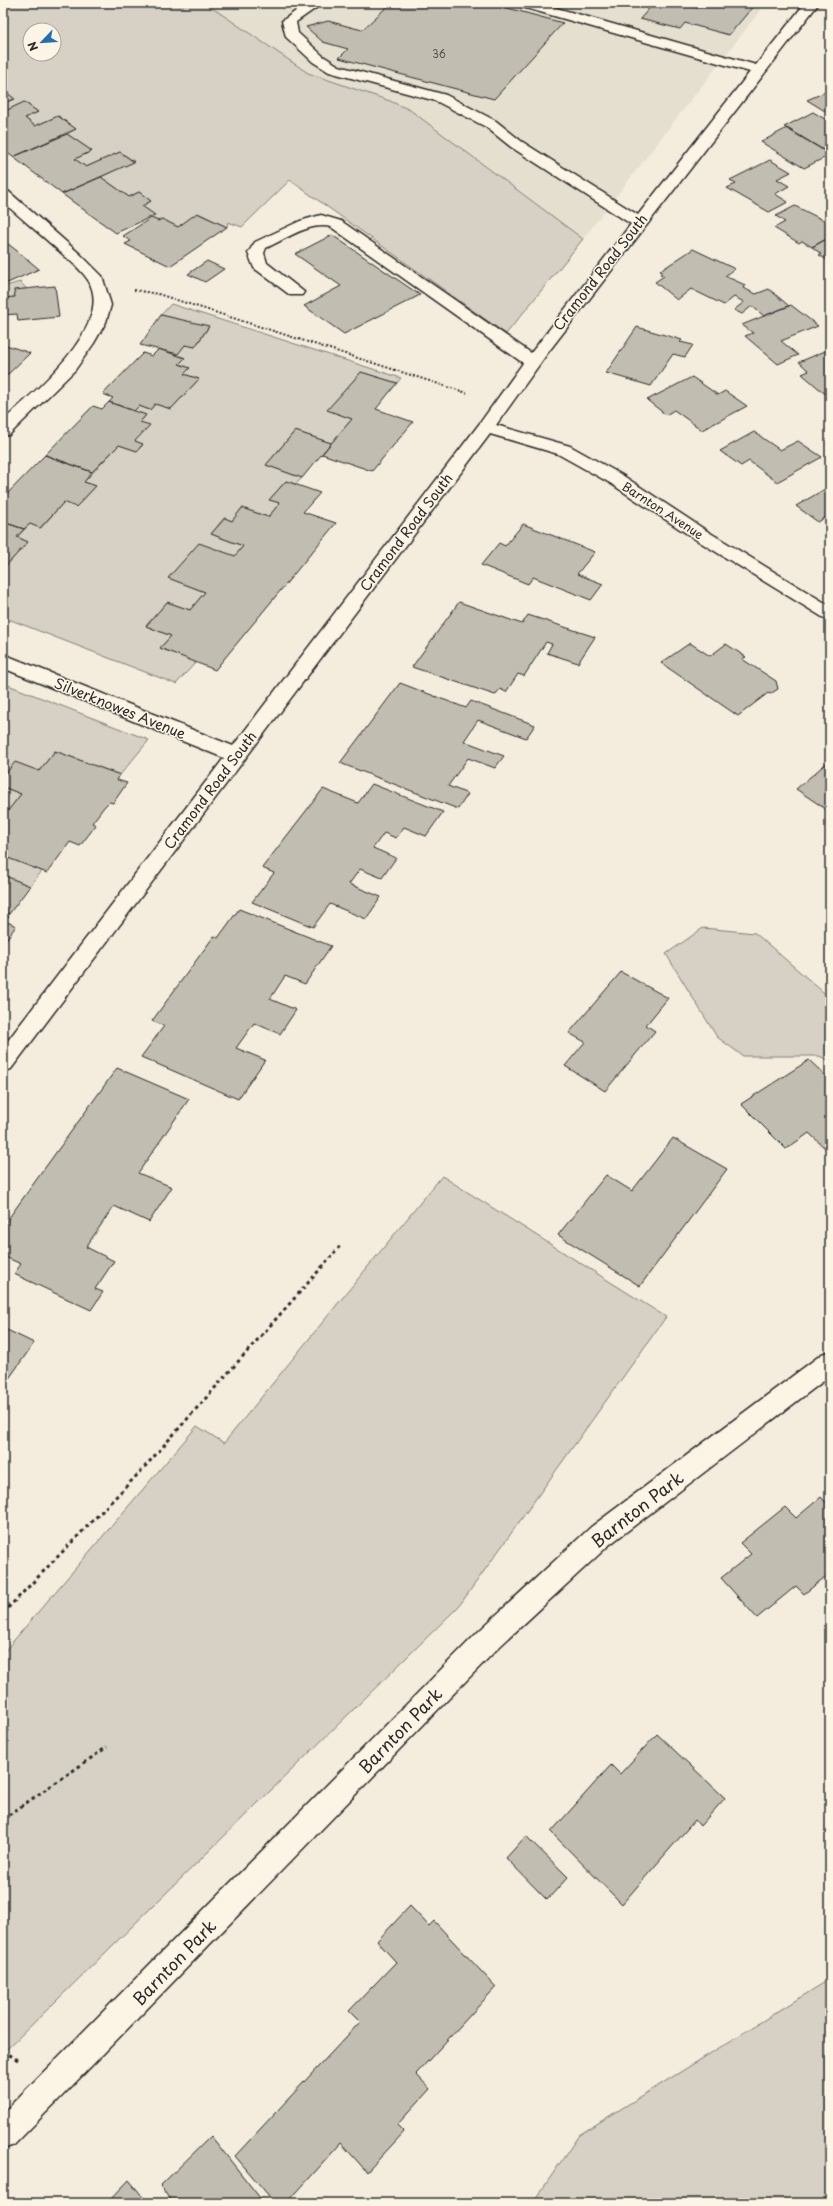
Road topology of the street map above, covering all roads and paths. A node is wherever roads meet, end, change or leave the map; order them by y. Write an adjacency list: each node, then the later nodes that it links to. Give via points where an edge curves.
1 (316, 3): 6 (street, via 290,21 291,34 318,59 334,69 441,98 491,124 516,144)
2 (524, 3): 4 (street)
3 (812, 3): 4 (street, Cramond Road South)
4 (758, 70): 6 (street, Cramond Road South)
5 (3, 194): 7 (street, via 76,258 96,279)
6 (639, 222): 9 (street, Cramond Road South)
7 (101, 291): 10 (path, via 140,290 158,294); 12 (street, via 103,305 98,322 86,343 69,366)
8 (296, 292): 9 (street, via 260,265 256,253 260,245 305,224 321,220 336,224)
9 (533, 362): 10 (street, Cramond Road South)
10 (502, 404): 11 (street, Cramond Road South)
11 (486, 427): 13 (street, Barnton Avenue, via 564,450 616,479 701,535); 15 (street, Cramond Road South)
12 (3, 431)
13 (830, 614)
14 (3, 661): 15 (street, Silverknowes Avenue)
15 (237, 755): 16 (street, Cramond Road South)
16 (3, 1063)
17 (341, 1245): 19 (path, via 142,1470)
18 (830, 1362): 22 (street, Barnton Park, via 582,1552 489,1639)
19 (3, 1613)
20 (107, 1747): 21 (path)
21 (3, 1819)
22 (3, 2134)

